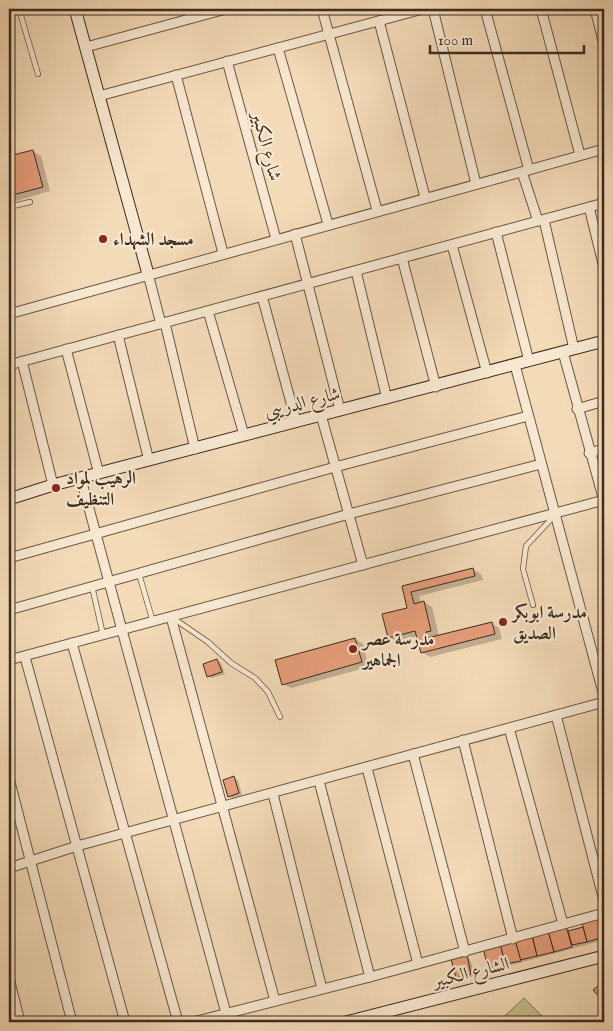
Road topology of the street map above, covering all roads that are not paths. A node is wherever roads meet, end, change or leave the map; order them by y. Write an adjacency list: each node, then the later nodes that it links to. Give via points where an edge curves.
1 (19, 9): 16 (lane)
2 (75, 9): 13 (street)
3 (226, 9): 13 (street)
4 (322, 9): 11 (street)
5 (423, 9): 10 (street)
6 (433, 9): 22 (street)
7 (485, 9): 21 (street)
8 (541, 9): 20 (street)
9 (595, 9): 12 (street)
10 (379, 20): 11 (street); 23 (street)
11 (330, 34): 14 (street); 28 (street)
12 (604, 45)
13 (86, 48): 18 (street)
14 (278, 48): 15 (street); 30 (street)
15 (227, 61): 17 (street); 33 (street, شارع الكبير)
16 (38, 74)
17 (176, 75): 18 (street); 35 (street)
18 (99, 96): 39 (street)
19 (604, 149): 20 (street)
20 (580, 156): 21 (street)
21 (526, 171): 22 (street); 29 (street)
22 (476, 184): 23 (street)
23 (426, 197): 28 (street)
24 (30, 202): 26 (lane)
25 (604, 203): 27 (street)
26 (9, 207)
27 (589, 207): 29 (street); 37 (street)
28 (377, 210): 30 (street)
29 (541, 220): 31 (street); 48 (street)
30 (328, 224): 32 (street)
31 (496, 232): 34 (street); 50 (street)
32 (295, 234): 33 (street); 40 (street)
33 (276, 239): 35 (street)
34 (452, 245): 36 (street); 53 (street)
35 (223, 253): 39 (street)
36 (402, 258): 38 (street); 54 (street)
37 (604, 268)
38 (356, 270): 40 (street); 55 (street)
39 (148, 274): 43 (street); 44 (street)
40 (308, 284): 41 (street); 58 (street)
41 (262, 296): 42 (street); 61 (street)
42 (208, 311): 44 (street); 62 (street)
43 (9, 314)
44 (163, 324): 45 (street); 63 (street)
45 (118, 335): 47 (street); 66 (street)
46 (604, 341): 48 (street, شارع الدريبي)
47 (66, 349): 49 (street); 69 (street)
48 (568, 351): 50 (street, شارع الدريبي); 57 (street)
49 (22, 361): 51 (street); 71 (street)
50 (529, 361): 52 (street, شارع الدريبي)
51 (9, 365)
52 (515, 365): 53 (street, شارع الدريبي); 60 (street)
53 (487, 373): 54 (street, شارع الدريبي)
54 (436, 386): 55 (street, شارع الدريبي)
55 (387, 399): 58 (street, شارع الدريبي)
56 (604, 400): 57 (street)
57 (577, 408): 65 (street)
58 (340, 410): 59 (street, شارع الدريبي)
59 (321, 415): 61 (street, شارع الدريبي); 68 (street)
60 (528, 416): 67 (street); 68 (street)
61 (296, 421): 62 (street, شارع الدريبي)
62 (244, 435): 63 (street, شارع الدريبي)
63 (195, 449): 66 (street, شارع الدريبي)
64 (604, 449): 65 (street)
65 (589, 453): 73 (street)
66 (150, 461): 69 (street, شارع الدريبي)
67 (541, 464): 74 (street); 75 (street)
68 (335, 467): 74 (street); 76 (street)
69 (99, 474): 70 (street, شارع الدريبي)
70 (81, 479): 71 (street, شارع الدريبي); 76 (street)
71 (54, 485): 72 (street, شارع الدريبي)
72 (9, 499)
73 (604, 501): 75 (street)
74 (348, 514): 78 (street); 79 (street)
75 (555, 514): 78 (street); 82 (lane, via 526,546 523,569); 91 (street)
76 (96, 534): 77 (street); 80 (street)
77 (9, 558)
78 (363, 565): 84 (street)
79 (139, 574): 80 (street); 85 (lane)
80 (108, 582): 81 (street); 86 (street)
81 (92, 586): 83 (street); 87 (lane)
82 (533, 605)
83 (9, 610)
84 (171, 617): 85 (street); 94 (lane, via 255,678 268,692); 102 (street)
85 (153, 622): 86 (street)
86 (122, 630): 87 (street); 103 (street)
87 (102, 635): 88 (street)
88 (72, 643): 89 (street); 104 (street)
89 (25, 657): 90 (street); 105 (street)
90 (9, 660)
91 (604, 696)
92 (604, 702): 93 (street)
93 (556, 715): 95 (street); 108 (street)
94 (280, 717)
95 (509, 728): 96 (street); 110 (street)
96 (463, 740): 97 (street); 111 (street)
97 (413, 754): 98 (street); 112 (street)
98 (367, 768): 100 (street); 114 (street)
99 (9, 778): 106 (street)
100 (319, 781): 101 (street); 115 (street)
101 (273, 794): 102 (street); 117 (street)
102 (223, 807): 103 (street); 118 (street)
103 (174, 819): 104 (street); 119 (street)
104 (125, 833): 105 (street); 124 (street)
105 (78, 846): 106 (street); 123 (street)
106 (32, 862): 107 (street); 122 (street)
107 (9, 868)
108 (604, 901)
109 (604, 913): 110 (street)
110 (563, 924): 111 (street)
111 (513, 939): 112 (street)
112 (465, 952): 114 (street)
113 (604, 956): 120 (street, الشارع الكبير)
114 (418, 964): 115 (street)
115 (370, 977): 117 (street)
116 (9, 978): 121 (street)
117 (322, 989): 118 (street)
118 (275, 1002): 119 (street)
119 (226, 1013): 125 (street)
120 (378, 1018): 126 (street, الشارع الكبير)
121 (20, 1022)
122 (72, 1022)
123 (124, 1022)
124 (178, 1022)
125 (193, 1022)
126 (346, 1022)

